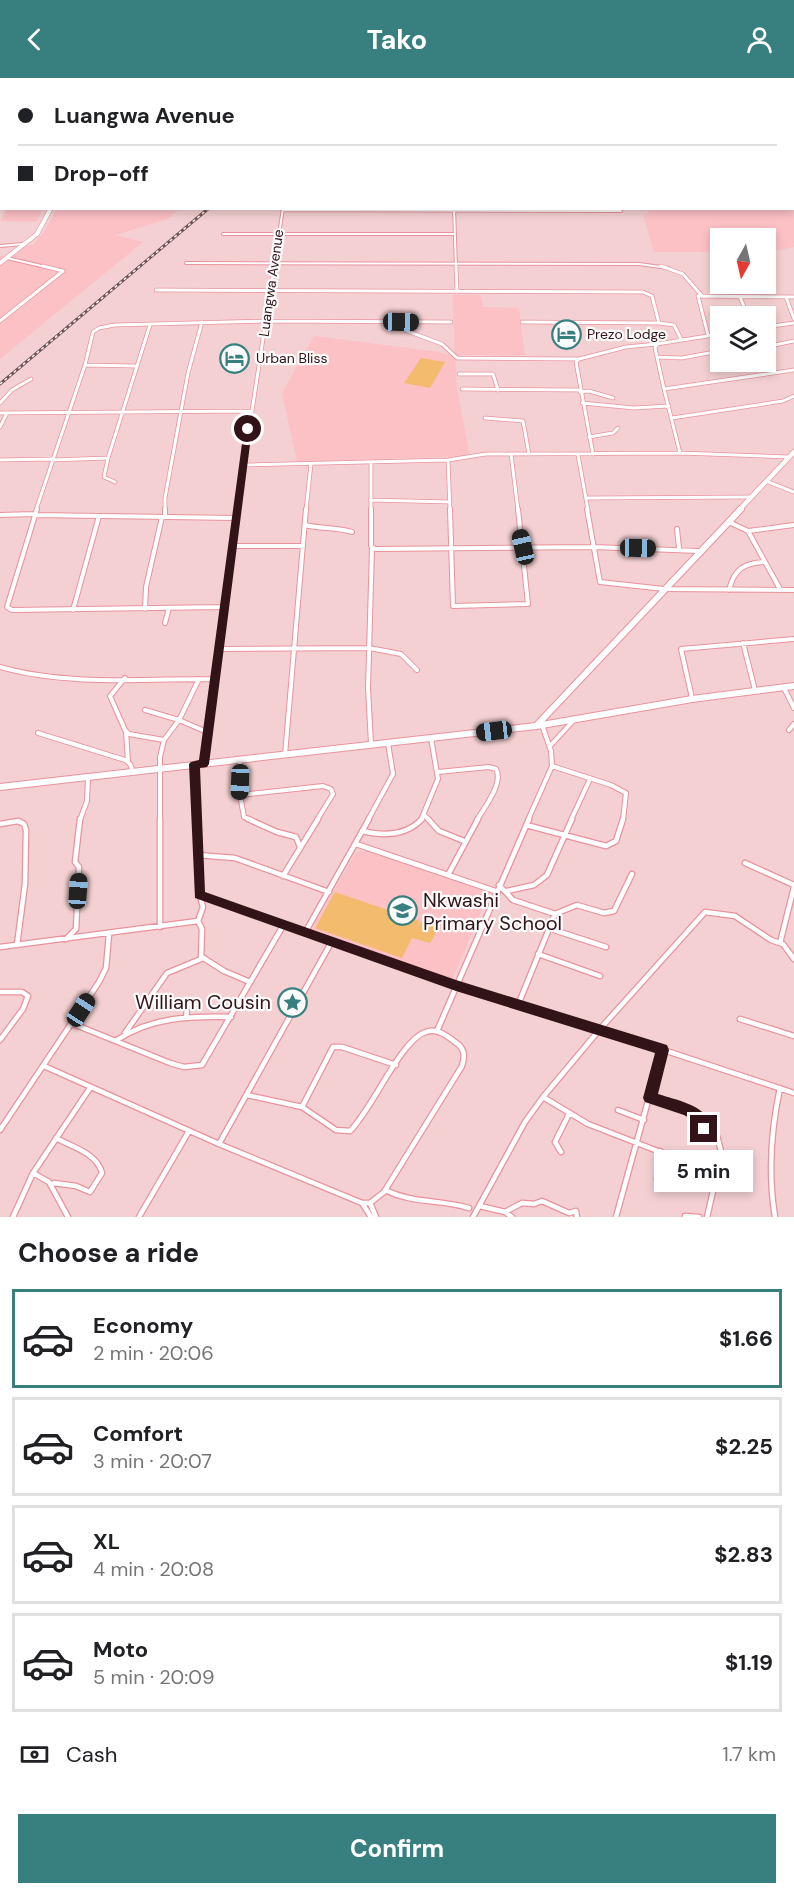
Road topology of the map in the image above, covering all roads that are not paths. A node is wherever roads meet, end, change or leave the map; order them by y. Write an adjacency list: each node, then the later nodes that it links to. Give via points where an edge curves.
1 (50, 210): 8 (street, via 37,234)
2 (283, 210): 6 (street, Luangwa Avenue)
3 (454, 210): 4 (street); 7 (street)
4 (621, 211)
5 (223, 234): 6 (street)
6 (278, 234): 7 (street); 13 (street, Luangwa Avenue)
7 (455, 234): 14 (street)
8 (26, 244): 9 (street); 10 (street)
9 (0, 246)
10 (7, 258): 11 (street); 23 (street, via 63,271)
11 (0, 263)
12 (186, 263): 13 (street)
13 (275, 263): 14 (street); 16 (street, Luangwa Avenue)
14 (457, 264): 17 (street); 18 (street, via 660,265 677,269)
15 (156, 290): 16 (street)
16 (271, 291): 17 (street); 24 (street, Luangwa Avenue)
17 (458, 292): 30 (street, via 643,292 652,296)
18 (702, 296): 19 (street); 33 (street, via 697,299)
19 (740, 297): 20 (street); 22 (street)
20 (786, 297): 21 (street); 26 (street)
21 (794, 297)
22 (744, 306)
23 (0, 321)
24 (266, 321): 27 (street); 28 (street); 56 (street, Luangwa Avenue)
25 (522, 321): 30 (street)
26 (794, 321): 32 (street)
27 (202, 322): 31 (street); 55 (street)
28 (401, 322): 29 (street); 40 (street, via 407,331 442,344 457,358)
29 (451, 322)
30 (659, 323): 34 (street, via 674,325)
31 (150, 325): 41 (street, via 115,325 96,330); 42 (street)
32 (776, 325)
33 (708, 335): 34 (street)
34 (681, 339): 36 (street)
35 (794, 341): 37 (street)
36 (657, 344): 39 (street); 40 (street)
37 (776, 345)
38 (710, 353): 39 (street)
39 (657, 357): 47 (street)
40 (579, 359): 49 (street, via 576,365)
41 (85, 365): 42 (street); 59 (street)
42 (135, 366): 60 (street)
43 (794, 370): 47 (street)
44 (459, 374): 48 (street, via 493,374)
45 (31, 379): 53 (street, via 12,390)
46 (462, 389): 48 (street)
47 (664, 389): 54 (street)
48 (498, 390): 49 (street)
49 (580, 391): 51 (street); 52 (street)
50 (794, 396): 62 (street)
51 (613, 398)
52 (582, 403): 54 (street, via 634,408); 65 (street)
53 (0, 404)
54 (669, 406): 62 (street)
55 (182, 411): 56 (street); 60 (street); 89 (street)
56 (251, 411): 78 (street, Luangwa Avenue)
57 (0, 413): 58 (street)
58 (7, 413): 59 (street); 63 (street)
59 (66, 413): 60 (street); 74 (street)
60 (121, 413): 72 (street)
61 (485, 418): 68 (street, via 523,422)
62 (672, 418): 66 (street)
63 (0, 427)
64 (618, 428): 65 (street, via 613,433)
65 (589, 437): 70 (street)
66 (681, 453): 70 (street); 71 (street)
67 (511, 454): 68 (street); 75 (street); 99 (street)
68 (529, 454): 69 (street)
69 (578, 454): 70 (street); 83 (street)
70 (593, 454)
71 (792, 454): 79 (street)
72 (108, 458): 74 (street); 80 (street, via 104,477)
73 (0, 460): 74 (street)
74 (52, 460): 86 (street)
75 (448, 460): 77 (street); 85 (street)
76 (311, 464): 77 (street); 78 (street); 92 (street)
77 (371, 464): 84 (street)
78 (243, 465): 90 (street, Luangwa Avenue)
79 (766, 481): 81 (street); 82 (street)
80 (115, 482)
81 (794, 492)
82 (751, 497): 83 (street); 91 (street)
83 (586, 498): 100 (street)
84 (370, 500): 85 (street); 101 (street)
85 (450, 502): 102 (street)
86 (35, 514): 87 (street); 88 (street); 113 (street, via 8,607)
87 (0, 515)
88 (99, 516): 89 (street); 113 (street)
89 (163, 517): 90 (street); 112 (street, via 146,587)
90 (236, 518): 97 (street, Luangwa Avenue)
91 (729, 522): 95 (street); 104 (street)
92 (305, 525): 96 (street); 98 (street)
93 (794, 525): 95 (street)
94 (677, 529): 103 (street)
95 (748, 531): 105 (street)
96 (352, 532)
97 (232, 546): 98 (street); 110 (street, Luangwa Avenue)
98 (302, 546): 119 (street)
99 (523, 547): 100 (street); 102 (street); 102 (street, via 528,604 470,606 453,606)
100 (594, 547): 103 (street); 106 (street, via 600,582)
101 (372, 548): 102 (street); 117 (street, via 375,564 370,590)
102 (452, 548)
103 (679, 548): 104 (street)
104 (699, 550): 106 (street)
105 (764, 562): 107 (street, via 750,563 733,575); 108 (street)
106 (664, 589): 107 (street); 134 (street)
107 (729, 590): 108 (street)
108 (780, 590): 109 (street)
109 (794, 590)
110 (223, 607): 111 (street); 118 (street, Luangwa Avenue)
111 (169, 608): 112 (street); 114 (street)
112 (145, 609): 113 (street)
113 (73, 610)
114 (165, 623)
115 (794, 639): 116 (street)
116 (743, 643): 127 (street); 128 (street, via 681,649)
117 (369, 648): 119 (street); 121 (street, via 401,654); 142 (street)
118 (217, 649): 119 (street); 124 (street, Luangwa Avenue)
119 (294, 649): 144 (street)
120 (0, 667): 122 (street, via 60,678)
121 (417, 670)
122 (125, 678): 123 (street); 136 (street, via 110,696)
123 (199, 679): 124 (street); 132 (street)
124 (213, 679): 137 (street, Luangwa Avenue)
125 (794, 686): 126 (street)
126 (783, 687): 127 (street); 129 (street)
127 (755, 691): 128 (street)
128 (692, 699): 131 (street)
129 (794, 708)
130 (145, 710): 132 (street)
131 (574, 719): 134 (street); 143 (street)
132 (179, 720): 137 (street); 140 (street)
133 (794, 724): 135 (street)
134 (539, 726): 139 (street); 143 (street)
135 (789, 730)
136 (126, 731): 140 (street); 146 (street)
137 (207, 732): 148 (street, Luangwa Avenue)
138 (38, 733): 146 (street)
139 (431, 738): 141 (street); 152 (street)
140 (164, 740): 150 (street)
141 (388, 743): 142 (street); 160 (street, via 393,774)
142 (371, 745): 144 (street)
143 (550, 747): 149 (street)
144 (285, 754): 145 (street)
145 (240, 760): 148 (street); 156 (street)
146 (128, 762): 151 (street)
147 (194, 764): 148 (street); 150 (street); 165 (street)
148 (203, 764)
149 (552, 766): 154 (street); 159 (street)
150 (159, 768): 151 (street); 179 (street)
151 (133, 771): 153 (street)
152 (438, 772): 157 (street, via 437,787); 162 (street, via 489,767 499,774 488,803)
153 (88, 777): 155 (street); 183 (street, via 87,801 76,845 76,929)
154 (590, 779): 161 (street); 161 (street, via 626,793 628,801 616,841 606,846)
155 (0, 787)
156 (240, 795): 164 (street, via 244,817 296,837); 164 (street, via 323,786 332,789 333,794)
157 (424, 816): 160 (street, via 400,833); 162 (street, via 439,831)
158 (0, 824): 186 (street, via 18,821 26,830 25,884)
159 (526, 825): 161 (street); 170 (street)
160 (362, 831): 163 (street)
161 (563, 836): 174 (street, via 541,881)
162 (464, 841): 168 (street)
163 (356, 844): 168 (street); 173 (street)
164 (300, 848): 169 (street)
165 (197, 855): 169 (street, via 235,858); 175 (street)
166 (746, 863): 171 (street)
167 (632, 874): 176 (street, via 614,911 603,914 576,905)
168 (448, 875): 172 (street)
169 (283, 876): 173 (street)
170 (499, 885): 172 (street); 174 (street)
171 (794, 886): 185 (street)
172 (498, 891): 194 (street)
173 (329, 892): 181 (street)
174 (506, 892): 176 (street, via 513,900)
175 (199, 895): 177 (street, via 203,907); 178 (street)
176 (555, 914): 180 (street)
177 (198, 921): 179 (street); 190 (street, via 202,929)
178 (284, 924): 181 (street); 193 (street)
179 (160, 927): 182 (street)
180 (548, 928): 188 (street); 189 (street)
181 (306, 931): 184 (street)
182 (109, 934): 183 (street); 201 (street, via 106,968)
183 (66, 939): 186 (street)
184 (332, 941): 194 (street); 214 (street)
185 (780, 943): 191 (street); 202 (street, via 729,914 705,912)
186 (17, 945): 187 (street)
187 (0, 947)
188 (606, 947)
189 (538, 954): 192 (street); 197 (street)
190 (202, 957): 193 (street, via 224,972); 204 (street, via 167,973)
191 (794, 959)
192 (600, 976)
193 (250, 982): 198 (street)
194 (456, 985): 197 (street); 203 (street)
195 (0, 992): 206 (street, via 22,992 28,996)
196 (188, 1002): 199 (street)
197 (518, 1005): 202 (street)
198 (231, 1017): 199 (street); 207 (street, via 208,1058 195,1067 184,1068)
199 (186, 1018): 204 (street)
200 (740, 1019): 205 (street)
201 (71, 1023): 207 (street); 210 (street)
202 (600, 1029): 208 (street); 215 (street)
203 (437, 1031): 209 (street, via 416,1036); 234 (street, via 460,1045 465,1059)
204 (126, 1033): 207 (street)
205 (794, 1036)
206 (0, 1040)
207 (117, 1040)
208 (662, 1050): 212 (street); 216 (street)
209 (396, 1065): 217 (street, via 333,1047); 217 (street, via 372,1105 350,1131 336,1130)
210 (44, 1066): 211 (street); 221 (street)
211 (90, 1088): 222 (street); 223 (street)
212 (780, 1088): 213 (street); 252 (street, via 771,1150)
213 (794, 1093)
214 (247, 1095): 217 (street); 225 (street)
215 (543, 1097): 219 (street); 237 (street, via 525,1122)
216 (650, 1098): 220 (street); 228 (street, via 699,1117 704,1129 717,1136)
217 (302, 1107)
218 (618, 1110): 220 (street)
219 (569, 1114): 224 (street); 227 (street, via 555,1142)
220 (644, 1120): 224 (street)
221 (0, 1130)
222 (189, 1131): 225 (street); 243 (street)
223 (56, 1138): 229 (street); 233 (street, via 94,1158 102,1173 90,1192 76,1186)
224 (638, 1142): 226 (street); 249 (street)
225 (219, 1144): 235 (street)
226 (660, 1151): 230 (street); 232 (street)
227 (561, 1152)
228 (722, 1155): 230 (street); 231 (street)
229 (33, 1173): 233 (street); 241 (street)
230 (717, 1174): 251 (street)
231 (745, 1175)
232 (657, 1179)
233 (51, 1186): 242 (street)
234 (385, 1190): 236 (street); 238 (street, via 413,1201)
235 (362, 1203): 236 (street); 244 (street)
236 (370, 1203): 245 (street)
237 (480, 1206): 239 (street); 246 (street)
238 (469, 1208)
239 (505, 1212): 247 (street); 248 (street, via 522,1203 542,1201 569,1213 576,1211)
240 (685, 1216): 250 (street)
241 (13, 1217)
242 (68, 1217)
243 (139, 1217)
244 (371, 1217)
245 (376, 1217)
246 (473, 1217)
247 (512, 1217)
248 (577, 1217)
249 (616, 1217)
250 (699, 1217)
251 (707, 1217)
252 (775, 1217)

